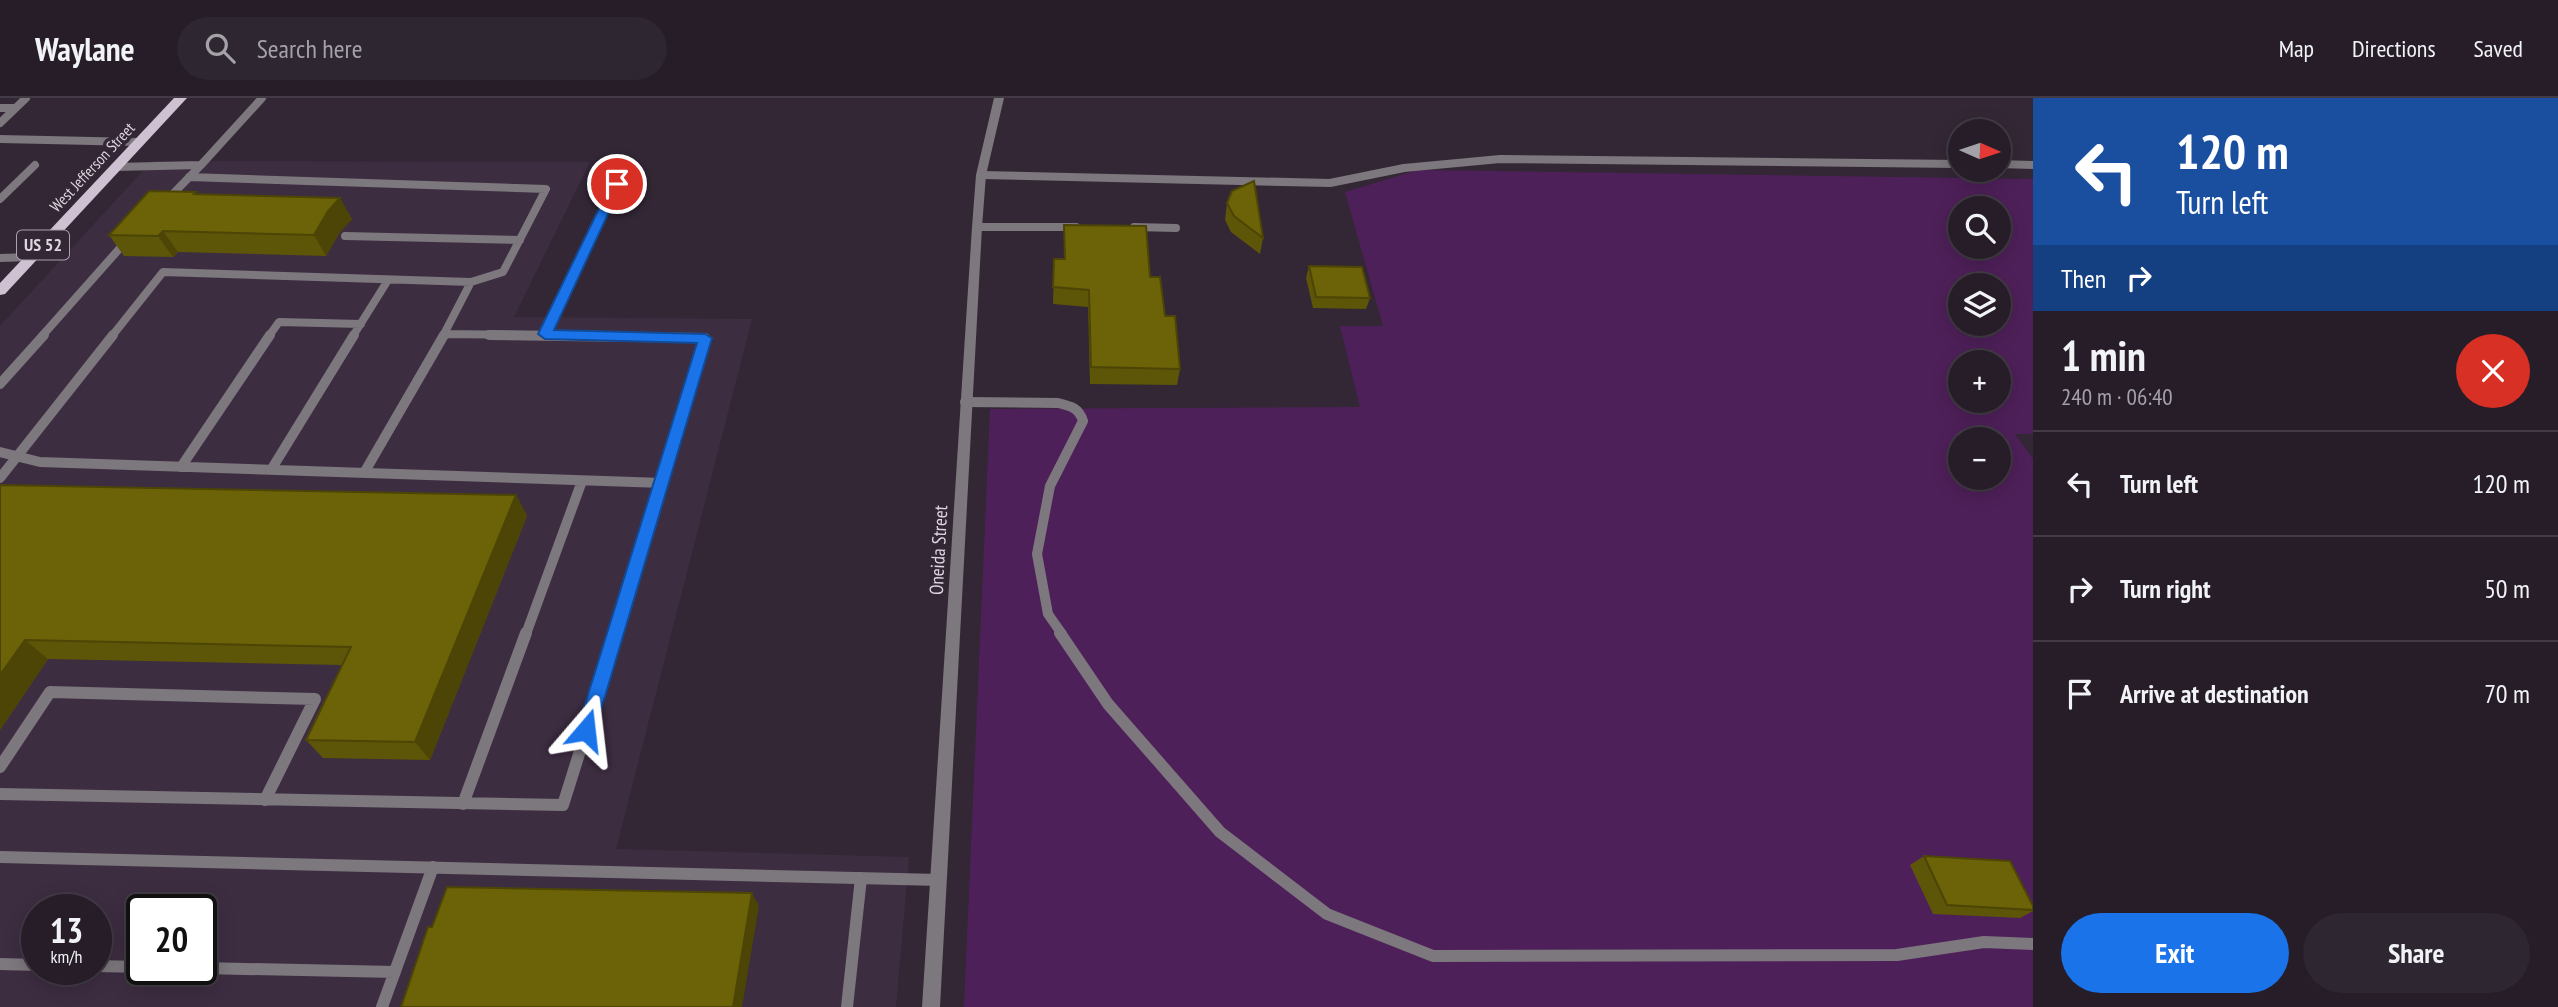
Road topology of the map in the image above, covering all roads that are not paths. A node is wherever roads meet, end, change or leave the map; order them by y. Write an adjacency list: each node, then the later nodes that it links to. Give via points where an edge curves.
1 (26, 98): 6 (lane)
2 (181, 98): 9 (main road, West Jefferson Street / US 52)
3 (262, 98): 14 (lane)
4 (999, 98): 16 (street, Oneida Street)
5 (0, 108): 6 (lane)
6 (15, 108): 7 (lane)
7 (0, 123)
8 (0, 139): 9 (lane)
9 (139, 142): 15 (main road, West Jefferson Street / US 52)
10 (35, 164): 19 (lane)
11 (1948, 164): 16 (lane, via 1500,159 1404,168 1330,183)
12 (2011, 164): 13 (lane)
13 (2033, 165)
14 (201, 166): 15 (lane); 17 (lane)
15 (116, 167): 28 (main road, West Jefferson Street / US 52)
16 (981, 175): 21 (street, Oneida Street)
17 (189, 177): 20 (lane); 27 (lane, via 546,189)
18 (617, 184): 35 (lane)
19 (0, 200)
20 (162, 205)
21 (977, 227): 22 (lane); 37 (street, Oneida Street)
22 (1081, 227)
23 (1122, 228): 24 (lane)
24 (1177, 228)
25 (135, 232): 36 (lane)
26 (345, 236): 27 (lane)
27 (520, 240): 31 (lane, via 503,272)
28 (32, 257): 29 (lane); 32 (main road, West Jefferson Street / US 52)
29 (0, 258)
30 (388, 280): 31 (lane); 33 (lane); 39 (lane, via 163,272)
31 (471, 282): 34 (lane)
32 (0, 291)
33 (361, 324): 40 (lane, via 279,322); 41 (lane)
34 (444, 334): 35 (lane); 42 (lane)
35 (545, 334): 45 (lane, via 705,338)
36 (0, 384)
37 (965, 402): 53 (street, Oneida Street); 54 (lane, via 1058,403 1080,412 1083,421 1050,486 1037,554 1048,614 1108,704 1220,832 1327,914 1433,956 1897,955 1984,942)
38 (0, 452): 39 (lane)
39 (17, 456): 40 (lane, via 40,462); 43 (lane)
40 (181, 467): 41 (lane)
41 (271, 470): 42 (lane)
42 (364, 473): 44 (lane)
43 (0, 478)
44 (582, 481): 45 (lane); 49 (lane)
45 (663, 484): 49 (lane, via 563,804)
46 (0, 767): 48 (lane, via 50,692 314,699)
47 (0, 794): 48 (lane)
48 (265, 800): 49 (lane)
49 (463, 804)
50 (0, 857): 51 (lane)
51 (433, 867): 52 (lane); 58 (lane)
52 (861, 878): 53 (lane); 60 (lane)
53 (940, 880): 61 (street, Oneida Street)
54 (2033, 944)
55 (0, 964): 56 (lane)
56 (21, 965)
57 (217, 968): 58 (lane)
58 (395, 972): 59 (lane)
59 (382, 1007)
60 (847, 1007)
61 (931, 1007)

